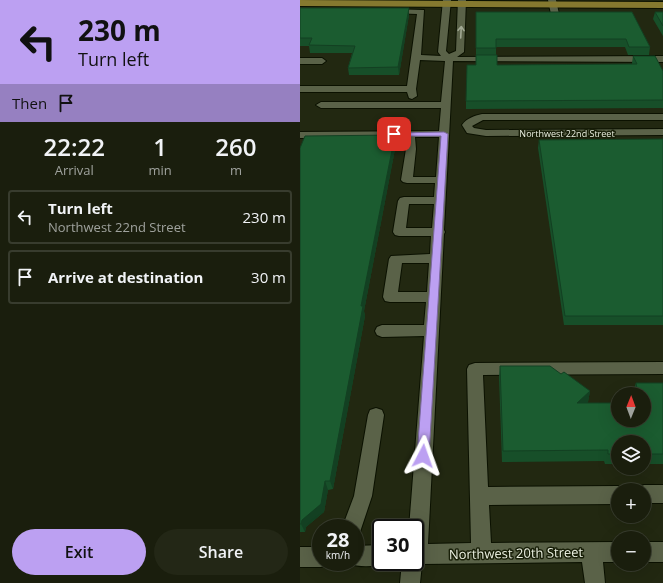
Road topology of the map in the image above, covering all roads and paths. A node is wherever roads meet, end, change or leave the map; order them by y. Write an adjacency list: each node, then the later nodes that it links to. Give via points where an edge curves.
1 (612, 0): 2 (main road)
2 (663, 0)
3 (446, 2): 4 (main road); 8 (main road); 12 (street, via 442,52)
4 (462, 2): 5 (main road); 12 (street, one-way to 4, via 460,52)
5 (478, 2): 6 (main road)
6 (552, 2): 9 (main road); 11 (street)
7 (300, 3): 8 (main road)
8 (352, 5): 10 (street); 13 (street, via 420,12)
9 (663, 5)
10 (300, 11)
11 (555, 14)
12 (449, 58): 13 (street, via 434,61); 14 (street); 20 (street)
13 (415, 59): 18 (street, via 411,92)
14 (663, 59)
15 (302, 61): 16 (street); 17 (street)
16 (322, 61)
17 (300, 72)
18 (300, 89)
19 (321, 105): 20 (street)
20 (446, 105): 24 (street)
21 (663, 117): 22 (street, Northwest 22nd Street, via 482,117 468,124 471,131 496,133)
22 (663, 132)
23 (410, 134): 24 (street); 25 (street); 26 (street, via 411,149 406,180)
24 (444, 134): 26 (street)
25 (300, 135)
26 (441, 180): 27 (street)
27 (441, 200): 28 (street); 28 (street, via 404,200 399,232)
28 (439, 232): 29 (street)
29 (437, 258): 30 (street); 30 (street, via 396,259 390,296)
30 (434, 296): 32 (street)
31 (382, 330): 32 (street)
32 (432, 330): 40 (street)
33 (663, 368): 38 (street, via 475,369)
34 (376, 415): 39 (street, via 363,496)
35 (651, 494): 36 (street)
36 (663, 494)
37 (611, 495): 38 (street)
38 (479, 496): 43 (street)
39 (355, 519)
40 (418, 519)
41 (591, 552): 42 (street, Northwest 20th Street); 43 (street, Northwest 20th Street); 49 (street)
42 (611, 552)
43 (481, 553): 44 (street, Northwest 20th Street)
44 (424, 556)
45 (300, 557): 46 (street)
46 (312, 557)
47 (412, 571): 48 (street)
48 (410, 583)
49 (595, 583)

